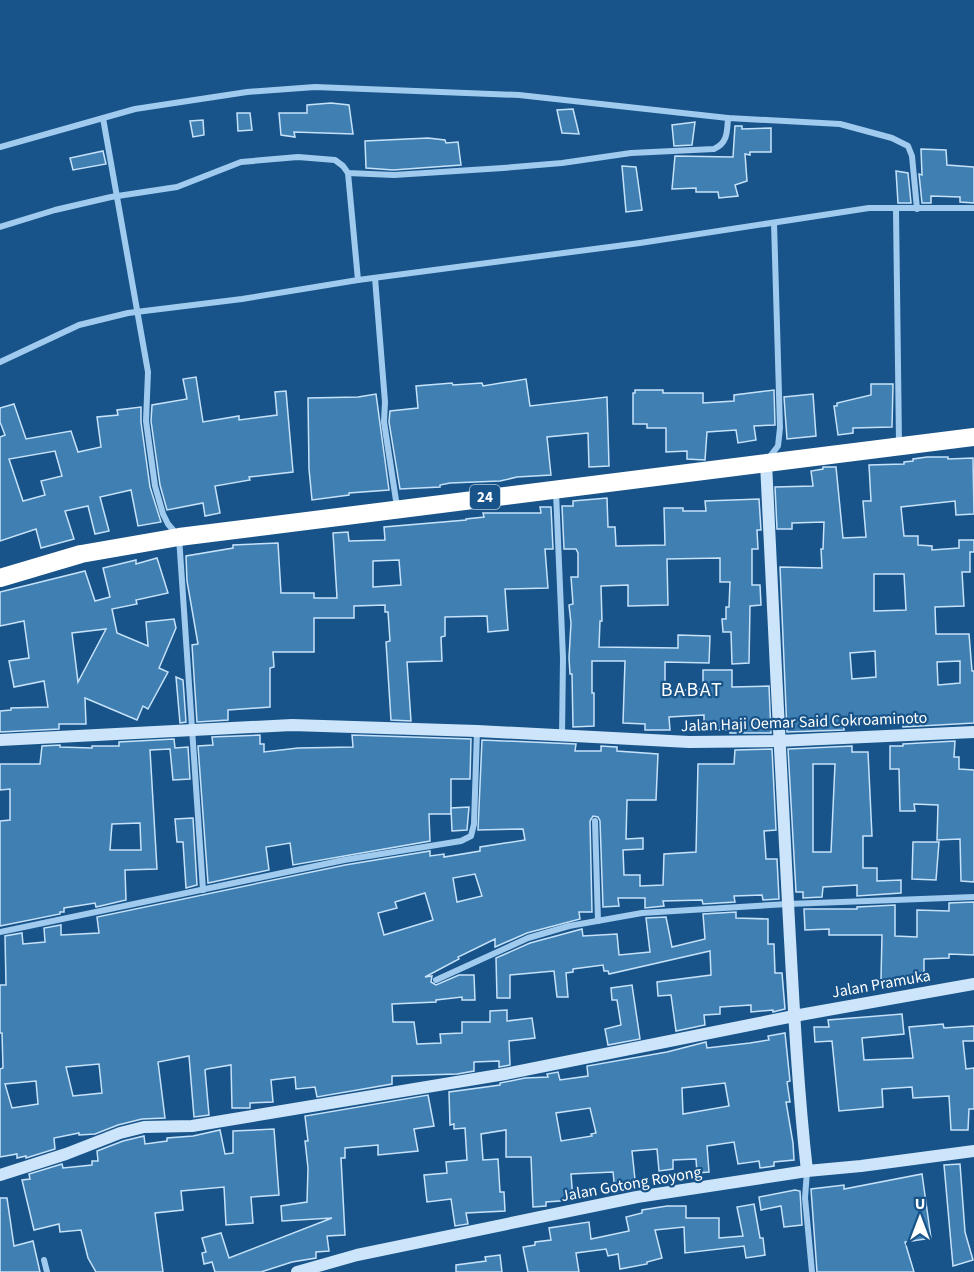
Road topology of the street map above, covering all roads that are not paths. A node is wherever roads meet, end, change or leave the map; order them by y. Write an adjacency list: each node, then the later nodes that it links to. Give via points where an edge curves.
1 (103, 118): 2 (street, via 195,99 315,87 519,95); 3 (street); 5 (street)
2 (728, 118): 4 (street, via 726,140 714,149 394,175); 7 (street, via 840,124 904,142 912,156)
3 (0, 147)
4 (348, 173): 5 (street, via 335,160 260,160 242,162 177,188); 12 (street)
5 (116, 196): 10 (street); 13 (street)
6 (974, 208): 7 (street)
7 (917, 209): 8 (street)
8 (896, 210): 9 (street, via 869,208); 16 (street)
9 (774, 223): 11 (street); 17 (street, via 780,428 778,446)
10 (0, 227)
11 (375, 278): 12 (street); 19 (street, via 384,422)
12 (358, 280): 13 (street)
13 (137, 312): 14 (street, via 79,325); 20 (street, via 148,372 146,420 155,486 163,514)
14 (0, 362)
15 (974, 437): 16 (highway, 24)
16 (898, 445): 17 (highway, 24)
17 (766, 463): 18 (highway, 24); 27 (street)
18 (556, 488): 19 (highway, 24); 25 (street)
19 (397, 509): 20 (highway, 24)
20 (179, 537): 21 (highway, 24, via 81,554); 22 (street)
21 (0, 578)
22 (192, 730): 23 (street, Jalan Haji Oemar Said Cokroaminoto, via 292,725); 26 (street, Jalan Haji Oemar Said Cokroaminoto); 29 (street)
23 (477, 731): 25 (street, Jalan Haji Oemar Said Cokroaminoto); 29 (street, via 471,836)
24 (974, 732): 27 (street, Jalan Haji Oemar Said Cokroaminoto)
25 (562, 736): 27 (street, Jalan Haji Oemar Said Cokroaminoto, via 689,742)
26 (0, 740)
27 (778, 741): 31 (street)
28 (595, 821): 32 (street)
29 (203, 890): 33 (street)
30 (974, 897): 31 (street)
31 (788, 904): 32 (street, via 642,913); 36 (street)
32 (598, 921): 34 (street, via 528,938)
33 (0, 932)
34 (436, 980)
35 (974, 984): 36 (street, Jalan Pramuka)
36 (794, 1016): 38 (street); 39 (street, Jalan Pramuka, via 505,1074 192,1126 144,1127)
37 (974, 1151): 38 (street, Jalan Gotong Royong)
38 (807, 1171): 42 (street, Jalan Gotong Royong, via 637,1197 357,1255); 43 (street, via 805,1198)
39 (0, 1175)
40 (44, 1260): 41 (street)
41 (47, 1272)
42 (297, 1272)
43 (812, 1272)

